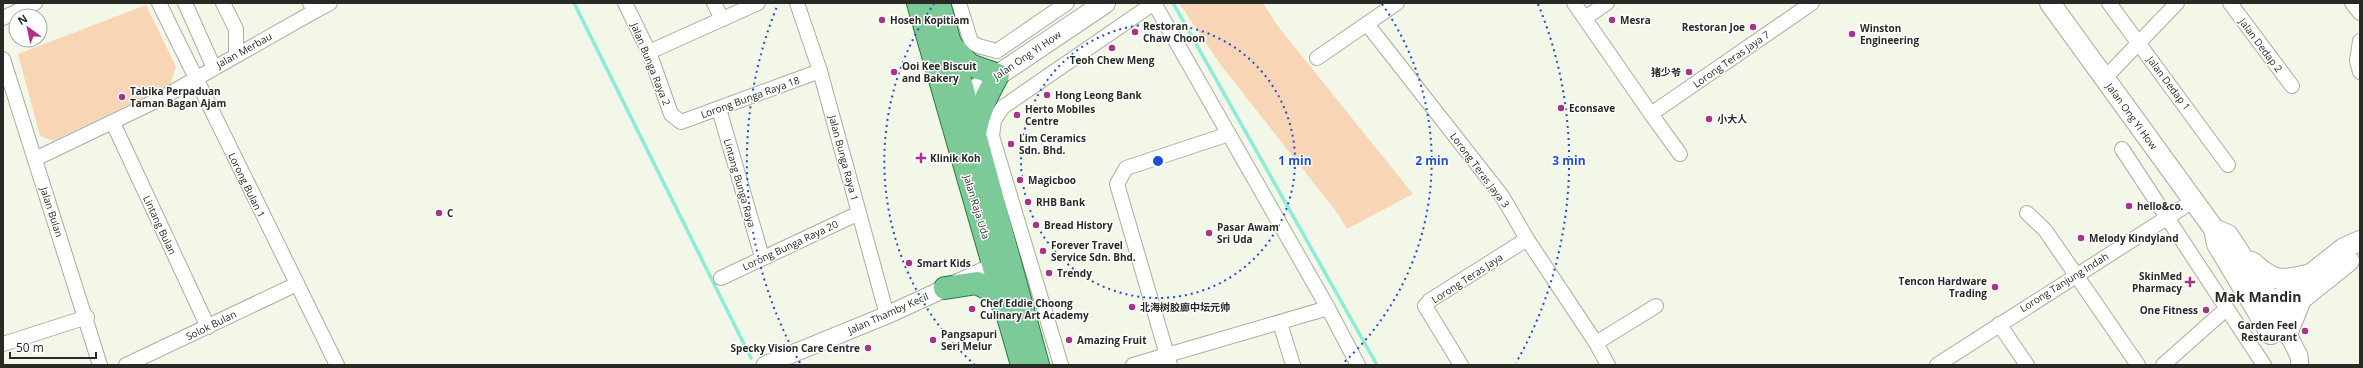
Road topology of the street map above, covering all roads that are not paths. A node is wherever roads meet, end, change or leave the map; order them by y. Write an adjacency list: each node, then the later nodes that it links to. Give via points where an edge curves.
1 (35, 3): 27 (street)
2 (160, 3): 44 (street, Lorong Bulan 1)
3 (185, 3): 39 (street, Jalan Merbau)
4 (224, 3): 36 (street, via 236,29)
5 (330, 3): 25 (street, Jalan Merbau)
6 (626, 3): 35 (street, Jalan Bunga Raya 2)
7 (714, 3): 29 (street)
8 (758, 3): 29 (street)
9 (797, 3): 40 (street, Jalan Bunga Raya 1)
10 (918, 3): 46 (main road, Jalan Raja Uda)
11 (939, 3): 34 (main road, Jalan Raja Uda)
12 (959, 3): 34 (street, Jalan Raja Uda)
13 (1105, 3): 31 (main road, Jalan Ong Yi How)
14 (1154, 3): 51 (street); 94 (street, via 1003,107 994,120 992,136)
15 (1397, 3): 30 (street)
16 (1574, 3): 28 (street)
17 (1607, 3): 28 (street)
18 (1812, 3): 48 (street, Lorong Teras Jaya 7)
19 (2050, 3): 43 (main road, Jalan Ong Yi How)
20 (2109, 3): 33 (street, Jalan Dedap 1)
21 (2177, 3): 33 (street)
22 (2230, 3): 45 (street, Jalan Dedap 2)
23 (2352, 3): 26 (street)
24 (1062, 5): 31 (street); 34 (street, Jalan Ong Yi How, via 997,51)
25 (312, 7): 36 (street, Jalan Merbau)
26 (2360, 13)
27 (3, 18)
28 (1584, 18): 48 (street)
29 (722, 19): 35 (street)
30 (1367, 24): 37 (street); 62 (street, Lorong Teras Jaya 3, via 1502,196)
31 (1072, 25): 42 (main road, Jalan Ong Yi How)
32 (2360, 41): 41 (street, via 2357,61)
33 (2139, 43): 43 (street); 56 (street, Jalan Dedap 1)
34 (961, 44): 42 (main road, via 970,65); 46 (main road, Jalan Raja Uda)
35 (649, 52): 49 (street, Jalan Bunga Raya 2, via 671,114)
36 (236, 54): 39 (street, Jalan Merbau)
37 (1316, 58)
38 (3, 59): 55 (street, Jalan Bulan)
39 (214, 68): 44 (street)
40 (820, 71): 47 (street, Lorong Bunga Raya 18); 58 (street, Jalan Bunga Raya 1)
41 (2360, 72)
42 (998, 75): 46 (main road, Jalan Ong Yi How); 52 (main road, via 978,116)
43 (2105, 78): 57 (main road, Jalan Ong Yi How)
44 (196, 80): 50 (street); 70 (street, Lorong Bulan 1)
45 (2292, 86)
46 (956, 99): 52 (main road, Jalan Raja Uda); 66 (main road, Jalan Raja Uda)
47 (719, 109): 49 (street, Lorong Bunga Raya 18); 65 (street, Lintang Bunga Raya)
48 (1651, 114): 54 (street)
49 (681, 122)
50 (113, 123): 55 (street); 83 (street, Lintang Bulan)
51 (1229, 134): 75 (street); 87 (street, via 1126,168 1117,184)
52 (975, 136): 66 (main road, Jalan Raja Uda)
53 (2122, 150): 60 (street)
54 (1680, 154)
55 (35, 159): 80 (street, Jalan Bulan)
56 (2228, 165)
57 (2192, 201): 60 (street, Lorong Tanjung Indah); 61 (main road, Jalan Ong Yi How)
58 (858, 213): 65 (street, Lorong Bunga Raya 20); 79 (street, Jalan Bunga Raya 1)
59 (2027, 213): 68 (street, via 2045,230)
60 (2168, 217): 68 (street, Lorong Tanjung Indah); 76 (street)
61 (2214, 229): 64 (main road, Jalan Ong Yi How, via 2228,235); 72 (main road, Jalan Ong Yi How, via 2217,244)
62 (1527, 239): 85 (street, Lorong Teras Jaya 3); 98 (street, Lorong Teras Jaya, via 1425,306)
63 (2357, 243): 67 (main road, via 2344,248); 73 (main road, via 2351,259)
64 (2239, 252): 67 (main road, via 2267,276 2276,279 2286,280); 77 (main road, Jalan Ong Yi How)
65 (762, 257): 69 (street, Lorong Bunga Raya 20)
66 (1002, 261): 71 (street, Jalan Thamby Kecil); 78 (main road, Jalan Raja Uda); 93 (main road, Jalan Raja Uda)
67 (2312, 274): 77 (main road)
68 (2076, 275): 82 (street, Lorong Tanjung Indah); 102 (street)
69 (721, 278)
70 (297, 284): 83 (street, Solok Bulan); 90 (street, Lorong Bulan 1)
71 (944, 288): 78 (main road, via 976,283 998,297); 79 (street, Jalan Thamby Kecil)
72 (2245, 289): 77 (main road); 84 (main road, Jalan Ong Yi How)
73 (2300, 302): 77 (main road); 84 (main road)
74 (1656, 306): 85 (street)
75 (1328, 308): 81 (street); 97 (street)
76 (2226, 309): 103 (street); 104 (street)
77 (2275, 311): 84 (main road)
78 (1008, 312): 92 (main road, Jalan Raja Uda)
79 (887, 314): 91 (street, Jalan Thamby Kecil)
80 (87, 318): 86 (street); 88 (street, Jalan Bulan)
81 (1280, 323): 87 (street); 96 (street)
82 (1999, 324): 100 (street, Lorong Tanjung Indah); 101 (street)
83 (208, 327): 89 (street, Solok Bulan)
84 (2279, 334): 105 (street, via 2292,362); 106 (street, via 2299,356)
85 (1596, 343): 99 (street, Lorong Teras Jaya 3)
86 (3, 344)
87 (1168, 360): 95 (street)
88 (100, 365)
89 (126, 365)
90 (337, 365)
91 (765, 365)
92 (1022, 365)
93 (1038, 365)
94 (1061, 365)
95 (1133, 365)
96 (1293, 365)
97 (1358, 365)
98 (1461, 365)
99 (1608, 365)
100 (1937, 365)
101 (2026, 365)
102 (2138, 365)
103 (2163, 365)
104 (2264, 365)
105 (2296, 365)
106 (2300, 365)

